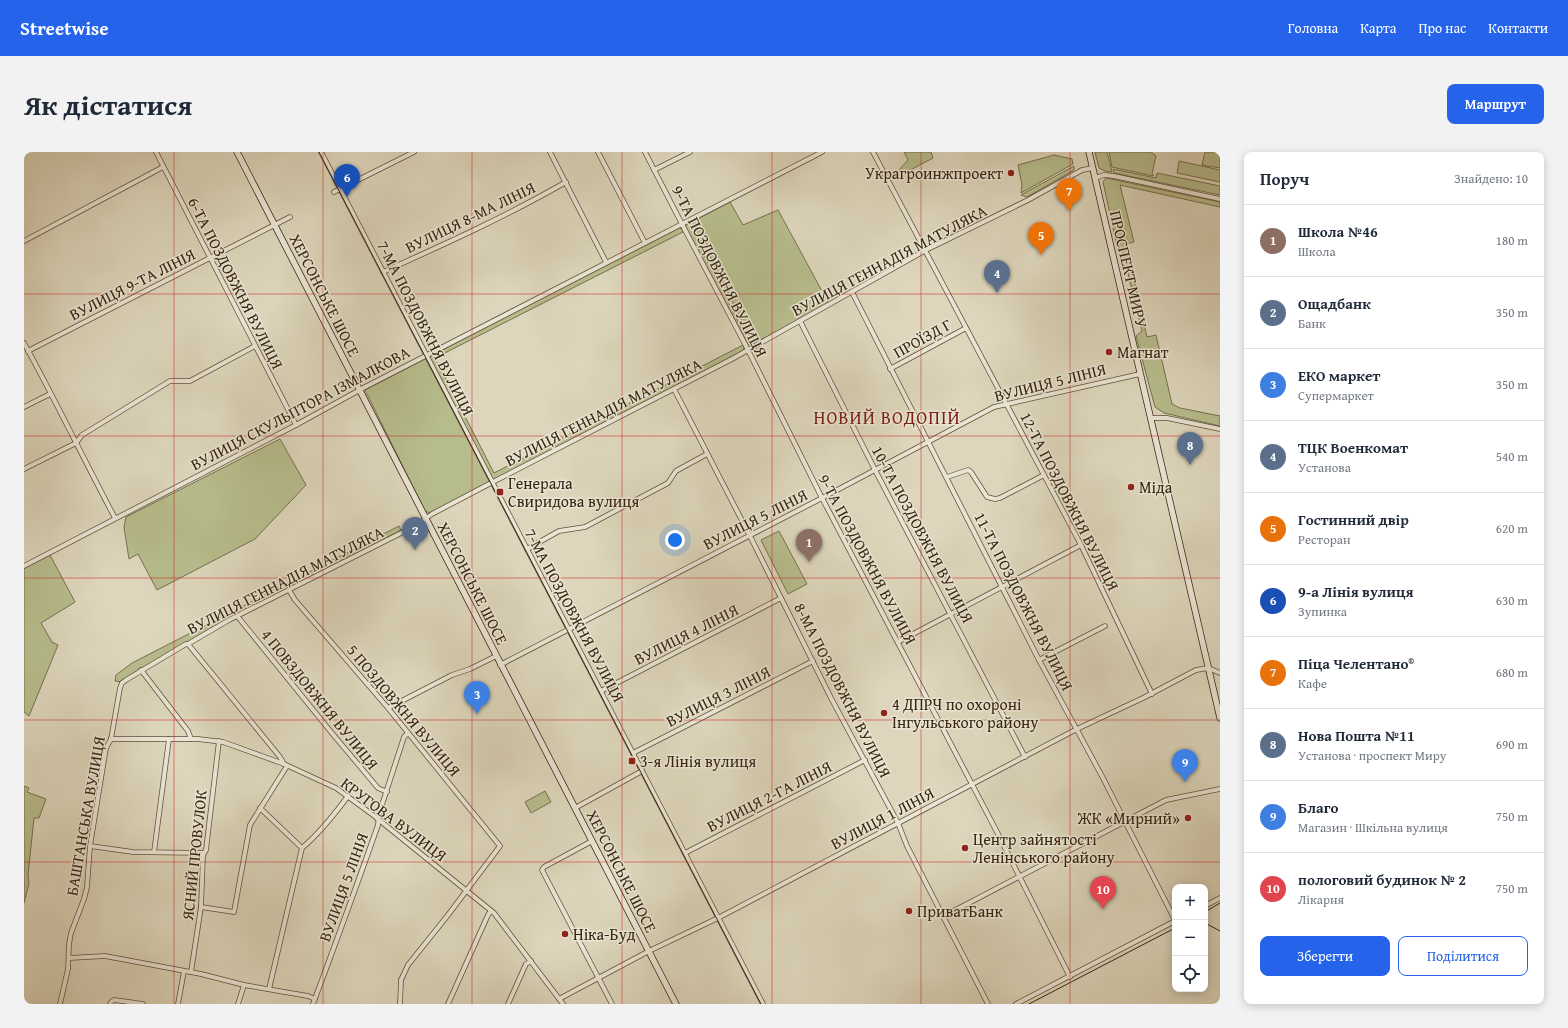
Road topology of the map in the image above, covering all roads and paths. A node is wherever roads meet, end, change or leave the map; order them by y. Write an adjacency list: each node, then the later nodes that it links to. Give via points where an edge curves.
1 (156, 152): 12 (street, 6-ТА ПОЗДОВЖНЯ ВУЛИЦЯ)
2 (237, 152): 22 (main road, ХЕРСОНСЬКЕ ШОСЕ)
3 (321, 152): 17 (street, 7-МА ПОЗДОВЖНЯ ВУЛИЦЯ)
4 (414, 152): 17 (street)
5 (550, 152): 16 (street)
6 (598, 152): 24 (street)
7 (645, 152): 14 (street, 9-ТА ПОЗДОВЖНЯ ВУЛИЦЯ)
8 (690, 152): 14 (street)
9 (822, 152): 21 (street, ВУЛИЦЯ СКУЛЬПТОРА ІЗМАЛКОВА)
10 (873, 152): 25 (street, 12-ТА ПОЗДОВЖНЯ ВУЛИЦЯ)
11 (1089, 152): 13 (main road, ПРОСПЕКТ МИРУ)
12 (163, 167): 23 (street); 26 (street, 6-ТА ПОЗДОВЖНЯ ВУЛИЦЯ)
13 (1093, 168): 15 (main road, ПРОСПЕКТ МИРУ); 25 (street, ВУЛИЦЯ ГЕННАДІЯ МАТУЛЯКА, via 1082,170)
14 (654, 170): 21 (street, 9-ТА ПОЗДОВЖНЯ ВУЛИЦЯ)
15 (1095, 178): 19 (street, via 1104,175 1114,176); 38 (main road, ПРОСПЕКТ МИРУ)
16 (566, 182): 27 (street); 28 (street, ВУЛИЦЯ 8-МА ЛІНІЯ, via 469,233)
17 (339, 189): 18 (street); 28 (street, 7-МА ПОЗДОВЖНЯ ВУЛИЦЯ)
18 (334, 192)
19 (1220, 199)
20 (290, 216): 22 (street, ВУЛИЦЯ 9-ТА ЛІНІЯ)
21 (682, 224): 24 (street, ВУЛИЦЯ СКУЛЬПТОРА ІЗМАЛКОВА); 34 (street, 9-ТА ПОЗДОВЖНЯ ВУЛИЦЯ)
22 (274, 225): 26 (street, ВУЛИЦЯ 9-ТА ЛІНІЯ); 40 (main road, ХЕРСОНСЬКЕ ШОСЕ)
23 (24, 241)
24 (645, 243): 27 (street, ВУЛИЦЯ СКУЛЬПТОРА ІЗМАЛКОВА)
25 (926, 250): 29 (street, ВУЛИЦЯ ГЕННАДІЯ МАТУЛЯКА); 31 (street, 12-ТА ПОЗДОВЖНЯ ВУЛИЦЯ)
26 (210, 258): 33 (street, 6-ТА ПОЗДОВЖНЯ ВУЛИЦЯ); 35 (street, ВУЛИЦЯ 9-ТА ЛІНІЯ)
27 (606, 262): 36 (street, ВУЛИЦЯ СКУЛЬПТОРА ІЗМАЛКОВА)
28 (383, 272): 36 (street, 7-МА ПОЗДОВЖНЯ ВУЛИЦЯ)
29 (852, 292): 30 (street, ВУЛИЦЯ ГЕННАДІЯ МАТУЛЯКА); 37 (street, 11-ТА ПОЗДОВЖНЯ ВУЛИЦЯ)
30 (800, 322): 34 (street, ВУЛИЦЯ ГЕННАДІЯ МАТУЛЯКА); 51 (street, 10-ТА ПОЗДОВЖНЯ ВУЛИЦЯ)
31 (966, 328): 37 (street, ПРОЇЗД Г); 42 (street, 12-ТА ПОЗДОВЖНЯ ВУЛИЦЯ)
32 (24, 343): 35 (street)
33 (255, 346): 45 (street, 6-ТА ПОЗДОВЖНЯ ВУЛИЦЯ); 48 (street, via 190,381 170,381 82,435)
34 (748, 350): 39 (street, ВУЛИЦЯ ГЕННАДІЯ МАТУЛЯКА); 55 (street, 9-ТА ПОЗДОВЖНЯ ВУЛИЦЯ)
35 (28, 351): 41 (street)
36 (427, 355): 40 (street, ВУЛИЦЯ СКУЛЬПТОРА ІЗМАЛКОВА); 54 (street, 7-МА ПОЗДОВЖНЯ ВУЛИЦЯ)
37 (890, 369): 47 (street, 11-ТА ПОЗДОВЖНЯ ВУЛИЦЯ)
38 (1140, 374): 42 (street, ВУЛИЦЯ 5 ЛІНІЯ); 44 (main road, ПРОСПЕКТ МИРУ)
39 (674, 389): 49 (street, 8-МА ПОЗДОВЖНЯ ВУЛИЦЯ); 54 (street, ВУЛИЦЯ ГЕННАДІЯ МАТУЛЯКА)
40 (360, 390): 45 (street, ВУЛИЦЯ СКУЛЬПТОРА ІЗМАЛКОВА); 57 (main road, ХЕРСОНСЬКЕ ШОСЕ)
41 (50, 394): 43 (street); 48 (street)
42 (1005, 404): 47 (street, ВУЛИЦЯ 5 ЛІНІЯ, via 994,407); 52 (street, 12-ТА ПОЗДОВЖНЯ ВУЛИЦЯ)
43 (24, 407)
44 (1151, 418): 46 (street, via 1167,418); 75 (main road, ПРОСПЕКТ МИРУ)
45 (296, 424): 56 (street, ВУЛИЦЯ СКУЛЬПТОРА ІЗМАЛКОВА)
46 (1220, 429)
47 (928, 442): 51 (street, ВУЛИЦЯ 5 ЛІНІЯ); 53 (street, 11-ТА ПОЗДОВЖНЯ ВУЛИЦЯ)
48 (76, 443): 50 (street); 56 (street)
49 (707, 454): 58 (street, 8-МА ПОЗДОВЖНЯ ВУЛИЦЯ); 60 (street, via 676,471 668,483 599,520 583,528 559,531)
50 (24, 469)
51 (876, 470): 55 (street, ВУЛИЦЯ 5 ЛІНІЯ); 65 (street, 10-ТА ПОЗДОВЖНЯ ВУЛИЦЯ)
52 (1044, 475): 53 (street, via 995,499 987,497 968,470); 59 (street, 12-ТА ПОЗДОВЖНЯ ВУЛИЦЯ)
53 (947, 477): 62 (street, 11-ТА ПОЗДОВЖНЯ ВУЛИЦЯ)
54 (492, 482): 57 (street, ВУЛИЦЯ ГЕННАДІЯ МАТУЛЯКА); 60 (street, 7-МА ПОЗДОВЖНЯ ВУЛИЦЯ)
55 (822, 498): 58 (street, ВУЛИЦЯ 5 ЛІНІЯ); 69 (street, 9-ТА ПОЗДОВЖНЯ ВУЛИЦЯ)
56 (115, 518): 61 (street, ВУЛИЦЯ СКУЛЬПТОРА ІЗМАЛКОВА)
57 (426, 518): 63 (street, ВУЛИЦЯ ГЕННАДІЯ МАТУЛЯКА, via 417,525); 71 (main road, ХЕРСОНСЬКЕ ШОСЕ)
58 (749, 535): 64 (street, 8-МА ПОЗДОВЖНЯ ВУЛИЦЯ); 68 (street, ВУЛИЦЯ 5 ЛІНІЯ)
59 (1081, 545): 62 (street); 80 (street, 12-ТА ПОЗДОВЖНЯ ВУЛИЦЯ)
60 (527, 549): 68 (street, 7-МА ПОЗДОВЖНЯ ВУЛИЦЯ)
61 (24, 566)
62 (1002, 586): 65 (street); 72 (street, 11-ТА ПОЗДОВЖНЯ ВУЛИЦЯ)
63 (289, 590): 66 (street, ВУЛИЦЯ ГЕННАДІЯ МАТУЛЯКА); 81 (street, 5 ПОЗДОВЖНЯ ВУЛИЦЯ)
64 (782, 598): 73 (street, 8-МА ПОЗДОВЖНЯ ВУЛИЦЯ); 79 (street, ВУЛИЦЯ 4 ЛІНІЯ)
65 (951, 614): 69 (street); 90 (street, 10-ТА ПОЗДОВЖНЯ ВУЛИЦЯ)
66 (238, 617): 70 (street, ВУЛИЦЯ ГЕННАДІЯ МАТУЛЯКА); 96 (street, 4 ПОВЗДОВЖНЯ ВУЛИЦЯ, via 378,788)
67 (1105, 626): 72 (street)
68 (569, 629): 74 (street, ВУЛИЦЯ 5 ЛІНІЯ); 79 (street, 7-МА ПОЗДОВЖНЯ ВУЛИЦЯ)
69 (898, 642): 94 (street, 9-ТА ПОЗДОВЖНЯ ВУЛИЦЯ)
70 (188, 644): 76 (street, ВУЛИЦЯ ГЕННАДІЯ МАТУЛЯКА); 92 (street)
71 (496, 656): 74 (main road, ХЕРСОНСЬКЕ ШОСЕ); 81 (street)
72 (1040, 660): 83 (street, 11-ТА ПОЗДОВЖНЯ ВУЛИЦЯ)
73 (813, 661): 89 (street, ВУЛИЦЯ 3 ЛІНІЯ); 91 (street, 8-МА ПОЗДОВЖНЯ ВУЛИЦЯ)
74 (500, 665): 99 (main road, ХЕРСОНСЬКЕ ШОСЕ)
75 (1208, 668): 77 (street); 80 (street, ВУЛИЦЯ 1 ЛІНІЯ, via 1196,670); 82 (main road, ПРОСПЕКТ МИРУ)
76 (141, 670): 78 (street, ВУЛИЦЯ ГЕННАДІЯ МАТУЛЯКА); 87 (street, via 188,731)
77 (1220, 673)
78 (126, 680): 85 (street, БАШТАНСЬКА ВУЛИЦЯ, via 120,688)
79 (601, 691): 89 (street, 7-МА ПОЗДОВЖНЯ ВУЛИЦЯ)
80 (1152, 694): 83 (street, ВУЛИЦЯ 1 ЛІНІЯ)
81 (388, 708): 84 (street, 5 ПОЗДОВЖНЯ ВУЛИЦЯ)
82 (1220, 718)
83 (1077, 729): 90 (street, ВУЛИЦЯ 1 ЛІНІЯ); 101 (street, 11-ТА ПОЗДОВЖНЯ ВУЛИЦЯ)
84 (408, 733): 96 (street, ВУЛИЦЯ 5 ЛІНІЯ, via 404,736); 110 (street, 5 ПОЗДОВЖНЯ ВУЛИЦЯ, via 500,846)
85 (111, 739): 86 (street, КРУГОВА ВУЛИЦЯ); 104 (street, БАШТАНСЬКА ВУЛИЦЯ, via 106,748)
86 (169, 739): 87 (street, КРУГОВА ВУЛИЦЯ); 106 (street)
87 (191, 739): 88 (street, КРУГОВА ВУЛИЦЯ)
88 (219, 741): 92 (street, КРУГОВА ВУЛИЦЯ); 107 (street, ЯСНИЙ ПРОВУЛОК)
89 (633, 753): 93 (street, 7-МА ПОЗДОВЖНЯ ВУЛИЦЯ)
90 (1025, 757): 94 (street, ВУЛИЦЯ 1 ЛІНІЯ)
91 (865, 760): 102 (street, 8-МА ПОЗДОВЖНЯ ВУЛИЦЯ); 108 (street, ВУЛИЦЯ 2-ГА ЛІНІЯ)
92 (285, 765): 97 (street, КРУГОВА ВУЛИЦЯ); 98 (street)
93 (642, 771): 99 (street); 108 (street, 7-МА ПОЗДОВЖНЯ ВУЛИЦЯ)
94 (971, 784): 102 (street, ВУЛИЦЯ 1 ЛІНІЯ); 109 (street, 9-ТА ПОЗДОВЖНЯ ВУЛИЦЯ)
95 (1220, 789): 101 (street, via 1166,800)
96 (387, 792): 100 (street, ВУЛИЦЯ 5 ЛІНІЯ)
97 (348, 796): 100 (street, КРУГОВА ВУЛИЦЯ); 105 (street, via 314,838)
98 (260, 808): 105 (street); 113 (street, via 247,836 234,912)
99 (575, 808): 103 (main road, ХЕРСОНСЬКЕ ШОСЕ)
100 (379, 820): 110 (street, КРУГОВА ВУЛИЦЯ); 128 (street, ВУЛИЦЯ 5 ЛІНІЯ)
101 (1125, 822): 109 (street); 117 (street, 11-ТА ПОЗДОВЖНЯ ВУЛИЦЯ)
102 (898, 823): 115 (street, 8-МА ПОЗДОВЖНЯ ВУЛИЦЯ, via 907,846); 116 (street, ВУЛИЦЯ 1 ЛІНІЯ)
103 (592, 842): 119 (main road, ХЕРСОНСЬКЕ ШОСЕ); 125 (street, via 542,870)
104 (90, 846): 106 (street); 120 (street, БАШТАНСЬКА ВУЛИЦЯ, via 87,887 71,933)
105 (302, 848): 127 (street)
106 (154, 852): 107 (street)
107 (204, 853): 113 (street, ЯСНИЙ ПРОВУЛОК)
108 (685, 853): 116 (street, 7-МА ПОЗДОВЖНЯ ВУЛИЦЯ)
109 (1020, 878): 115 (street); 124 (street, 9-ТА ПОЗДОВЖНЯ ВУЛИЦЯ)
110 (466, 890): 114 (street, КРУГОВА ВУЛИЦЯ); 136 (street, via 408,965 401,980)
111 (1220, 898): 112 (street)
112 (1208, 904)
113 (201, 907): 123 (street, ЯСНИЙ ПРОВУЛОК)
114 (491, 911): 121 (street, КРУГОВА ВУЛИЦЯ); 137 (street)
115 (944, 916): 143 (street, 8-МА ПОЗДОВЖНЯ ВУЛИЦЯ)
116 (718, 918): 119 (street, ВУЛИЦЯ 1 ЛІНІЯ); 142 (street, 7-МА ПОЗДОВЖНЯ ВУЛИЦЯ)
117 (1174, 920)
118 (1172, 923): 124 (street)
119 (649, 951): 125 (street, ВУЛИЦЯ 1 ЛІНІЯ); 141 (main road, ХЕРСОНСЬКЕ ШОСЕ)
120 (69, 958): 122 (street, via 105,956); 130 (street, БАШТАНСЬКА ВУЛИЦЯ)
121 (531, 961): 129 (street, КРУГОВА ВУЛИЦЯ); 138 (street, via 526,964)
122 (184, 971): 123 (street); 133 (street)
123 (191, 972): 126 (street)
124 (1070, 977): 144 (street)
125 (598, 978): 129 (street, ВУЛИЦЯ 1 ЛІНІЯ); 140 (street)
126 (244, 985): 127 (street); 134 (street)
127 (270, 989): 128 (street)
128 (315, 999): 135 (street, ВУЛИЦЯ 5 ЛІНІЯ)
129 (559, 999): 139 (street, КРУГОВА ВУЛИЦЯ)
130 (60, 1004)
131 (110, 1004): 132 (street, via 114,1000)
132 (143, 1004)
133 (178, 1004)
134 (238, 1004)
135 (313, 1004)
136 (400, 1004)
137 (448, 1004)
138 (508, 1004)
139 (563, 1004)
140 (612, 1004)
141 (676, 1004)
142 (763, 1004)
143 (988, 1004)
144 (1016, 1004)

